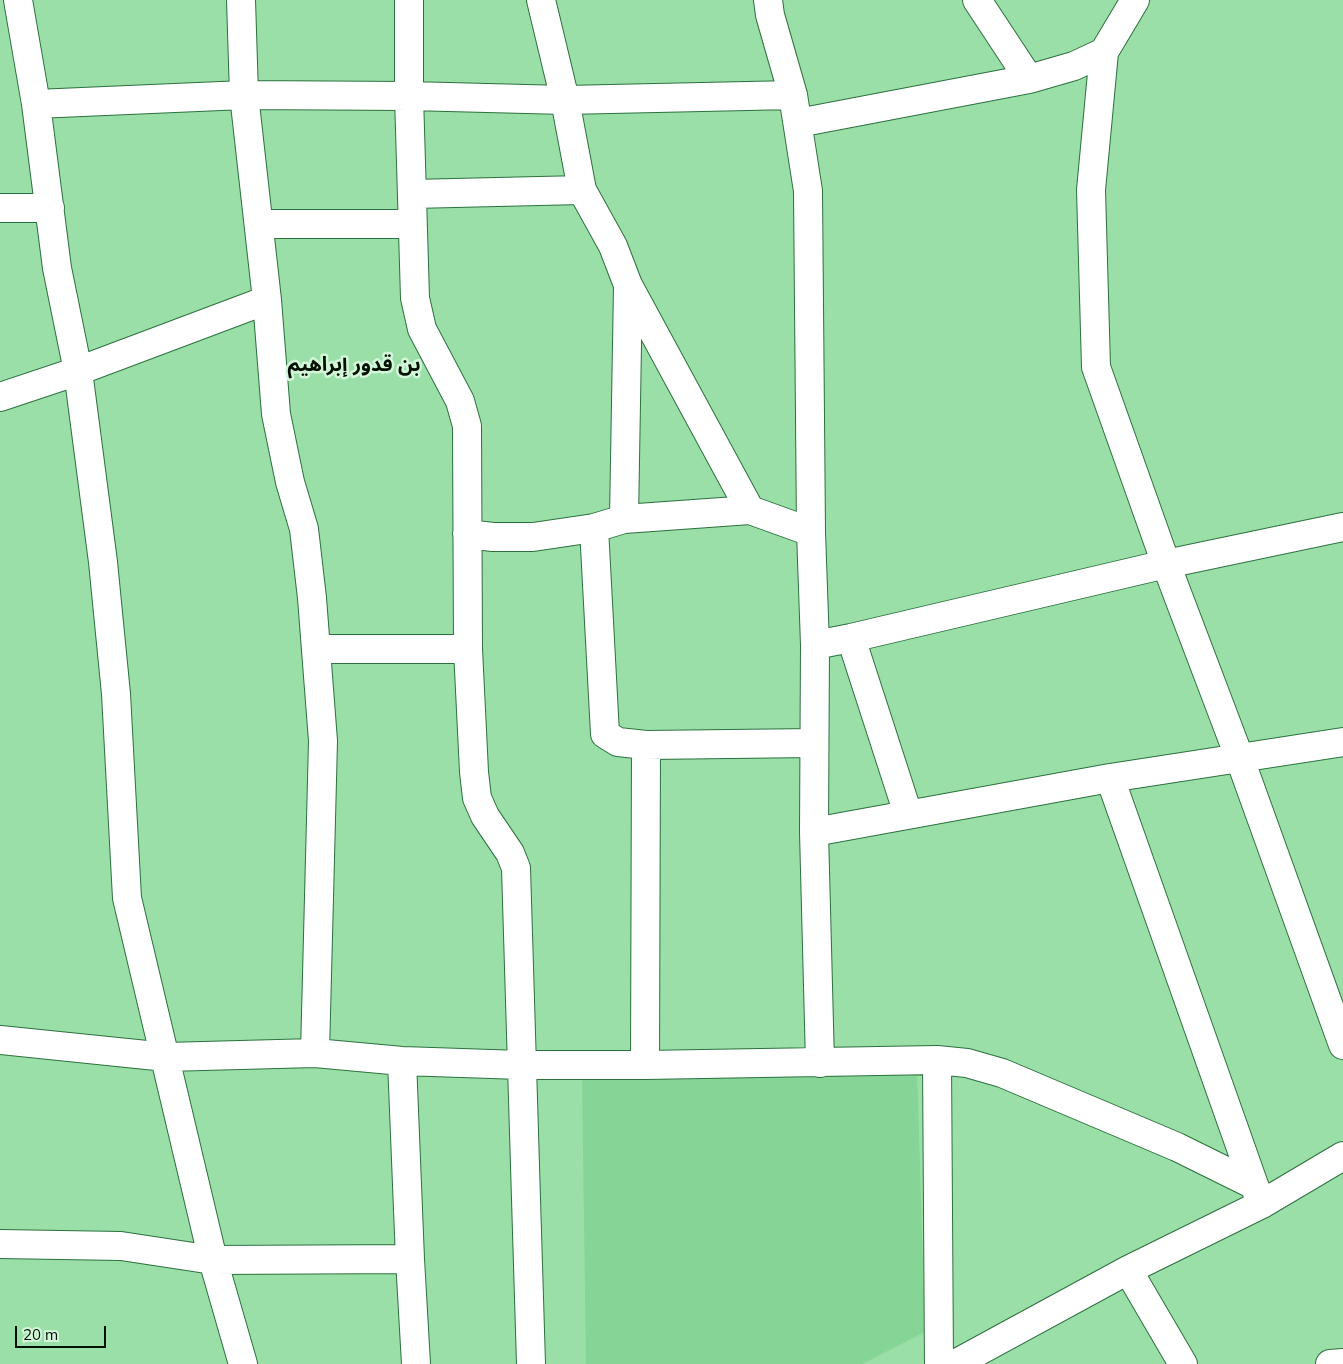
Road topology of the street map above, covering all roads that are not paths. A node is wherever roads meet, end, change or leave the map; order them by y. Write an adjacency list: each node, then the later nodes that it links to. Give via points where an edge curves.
1 (18, 0): 14 (street)
2 (241, 0): 10 (street)
3 (409, 0): 12 (street)
4 (542, 0): 13 (street)
5 (768, 0): 11 (street)
6 (977, 0): 9 (street)
7 (1135, 0): 8 (street)
8 (1104, 52): 9 (street, via 1074,66); 32 (street, via 1091,190 1096,367)
9 (1030, 79): 15 (street)
10 (244, 95): 12 (street); 14 (street); 20 (street)
11 (793, 95): 13 (street); 15 (street)
12 (409, 96): 13 (street); 17 (street)
13 (565, 100): 16 (street)
14 (36, 104): 19 (street)
15 (798, 123): 30 (street, via 808,191)
16 (582, 190): 17 (street); 22 (street, via 613,246)
17 (412, 194): 21 (street)
18 (0, 208): 19 (street)
19 (50, 208): 24 (street, via 57,268)
20 (259, 224): 21 (street); 23 (street)
21 (412, 224): 31 (street, via 415,298 422,329 460,401 466,426)
22 (628, 285): 26 (street); 27 (street)
23 (268, 300): 24 (street); 35 (street, via 276,414 304,529)
24 (78, 371): 25 (street); 47 (street, via 103,562 116,694 127,898)
25 (0, 397)
26 (750, 510): 27 (street); 30 (street)
27 (624, 519): 29 (street)
28 (1343, 527): 32 (street)
29 (594, 528): 31 (street, via 533,537); 39 (street, via 605,734 618,742)
30 (811, 532): 34 (street)
31 (468, 534): 36 (street)
32 (1166, 564): 33 (street); 40 (street)
33 (851, 638): 34 (street); 42 (street)
34 (815, 645): 38 (street)
35 (316, 648): 36 (street); 46 (street, via 323,741)
36 (468, 649): 51 (street, via 477,798 516,868)
37 (1343, 742): 40 (street)
38 (814, 743): 39 (street); 43 (street)
39 (646, 745): 52 (street)
40 (1240, 759): 41 (street); 45 (street)
41 (1110, 778): 42 (street); 54 (street)
42 (908, 814): 43 (street)
43 (814, 832): 50 (street)
44 (0, 1040): 47 (street)
45 (1343, 1045)
46 (315, 1053): 47 (street); 49 (street)
47 (166, 1056): 57 (street)
48 (937, 1060): 50 (street); 54 (street, via 967,1062 1002,1073 1176,1147); 63 (street)
49 (402, 1061): 51 (street); 56 (street)
50 (820, 1063): 52 (street)
51 (521, 1065): 52 (street); 62 (street)
52 (645, 1065)
53 (1343, 1156): 54 (street)
54 (1258, 1195): 58 (street)
55 (0, 1244): 57 (street, via 121,1246)
56 (410, 1259): 57 (street); 61 (street)
57 (213, 1260): 60 (street)
58 (1128, 1270): 64 (street); 65 (street)
59 (1343, 1363): 66 (street)
60 (243, 1364)
61 (416, 1364)
62 (531, 1364)
63 (940, 1364)
64 (955, 1364)
65 (1183, 1364)
66 (1330, 1364)

